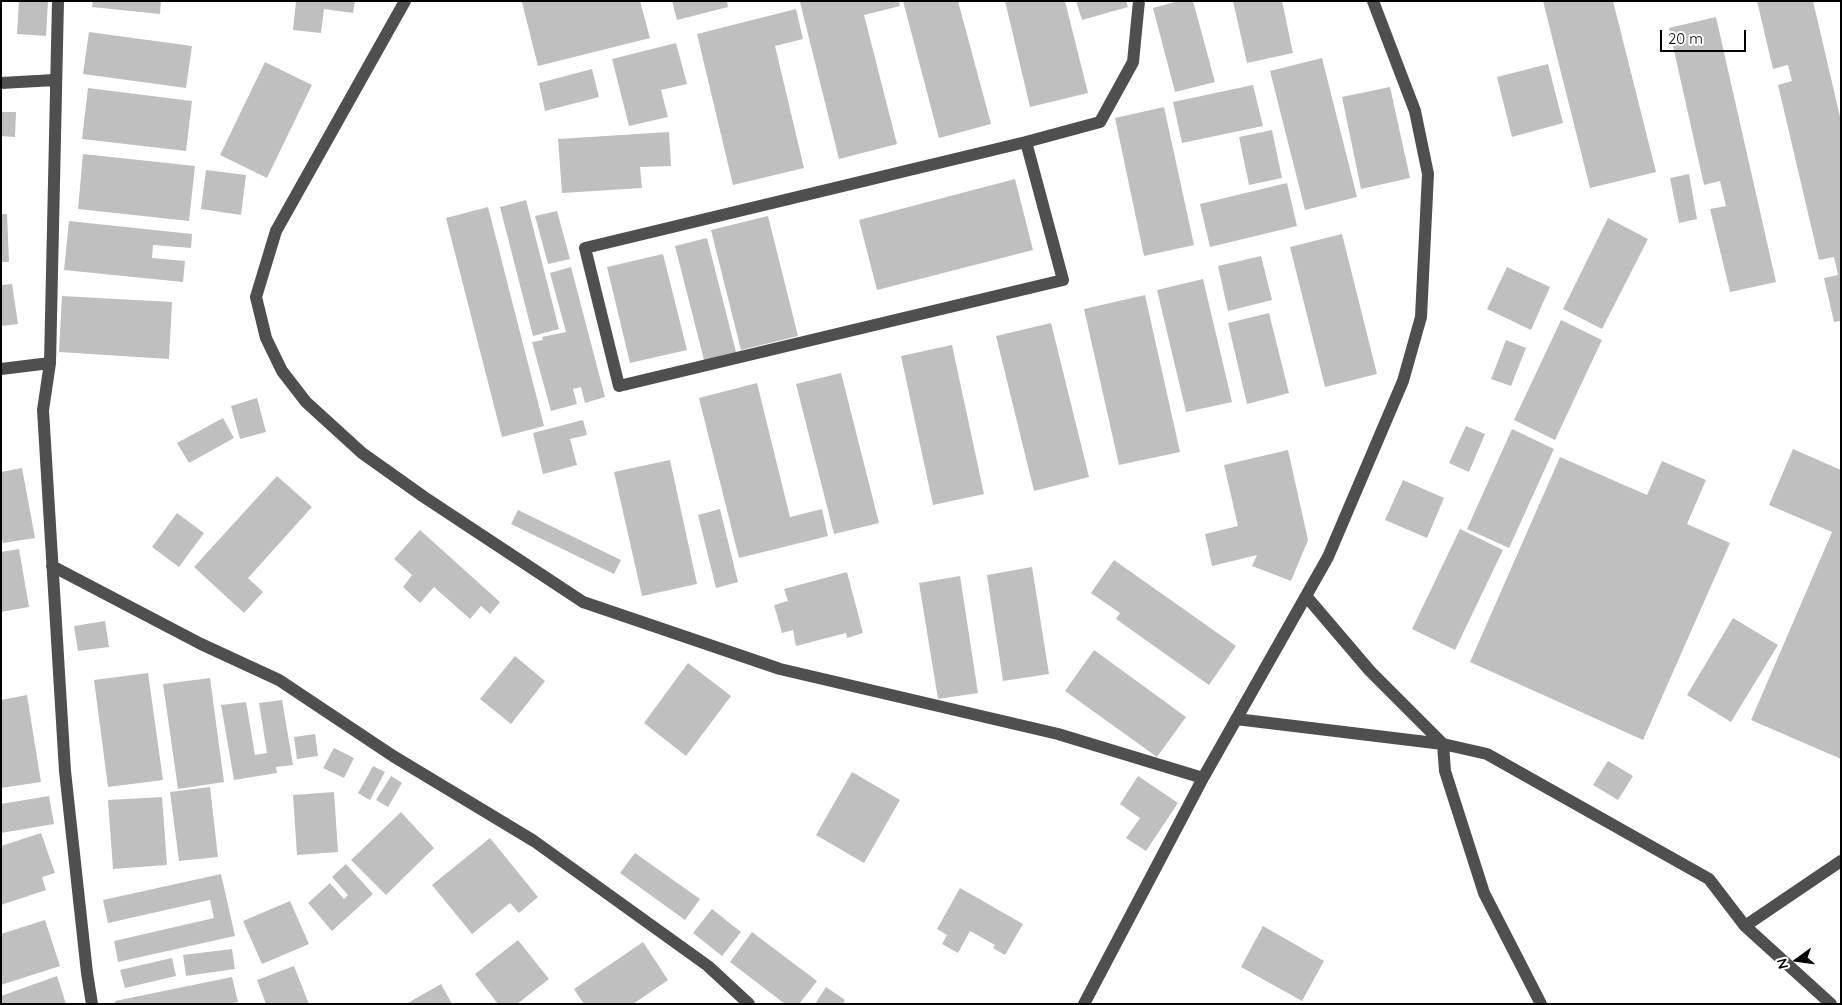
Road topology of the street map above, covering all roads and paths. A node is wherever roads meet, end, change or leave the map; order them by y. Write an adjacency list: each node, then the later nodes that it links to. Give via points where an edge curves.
1 (58, 1): 5 (street)
2 (405, 1): 14 (street, via 276,231 256,297 266,338 282,371 306,402 362,452 424,497 583,602 780,669 1058,734)
3 (1139, 1): 7 (street, via 1133,62 1100,122)
4 (1373, 1): 11 (street, via 1415,111 1428,174 1421,317 1404,381 1328,557)
5 (55, 80): 6 (street); 8 (street)
6 (1, 83)
7 (1026, 142): 7 (street, via 1063,280 619,386 585,248)
8 (50, 363): 9 (street); 10 (street, via 43,410)
9 (1, 370)
10 (52, 566): 17 (street, via 65,771); 18 (street, via 201,644 279,680 393,756 534,841 708,966)
11 (1306, 596): 12 (street); 13 (street, via 1370,671)
12 (1236, 719): 13 (street); 14 (street)
13 (1444, 744): 16 (street, via 1487,754 1709,879); 20 (street, via 1445,771 1484,893)
14 (1203, 778): 19 (street)
15 (1841, 861): 16 (street)
16 (1745, 926): 21 (street)
17 (92, 1004)
18 (749, 1004)
19 (1084, 1004)
20 (1541, 1004)
21 (1831, 1004)

